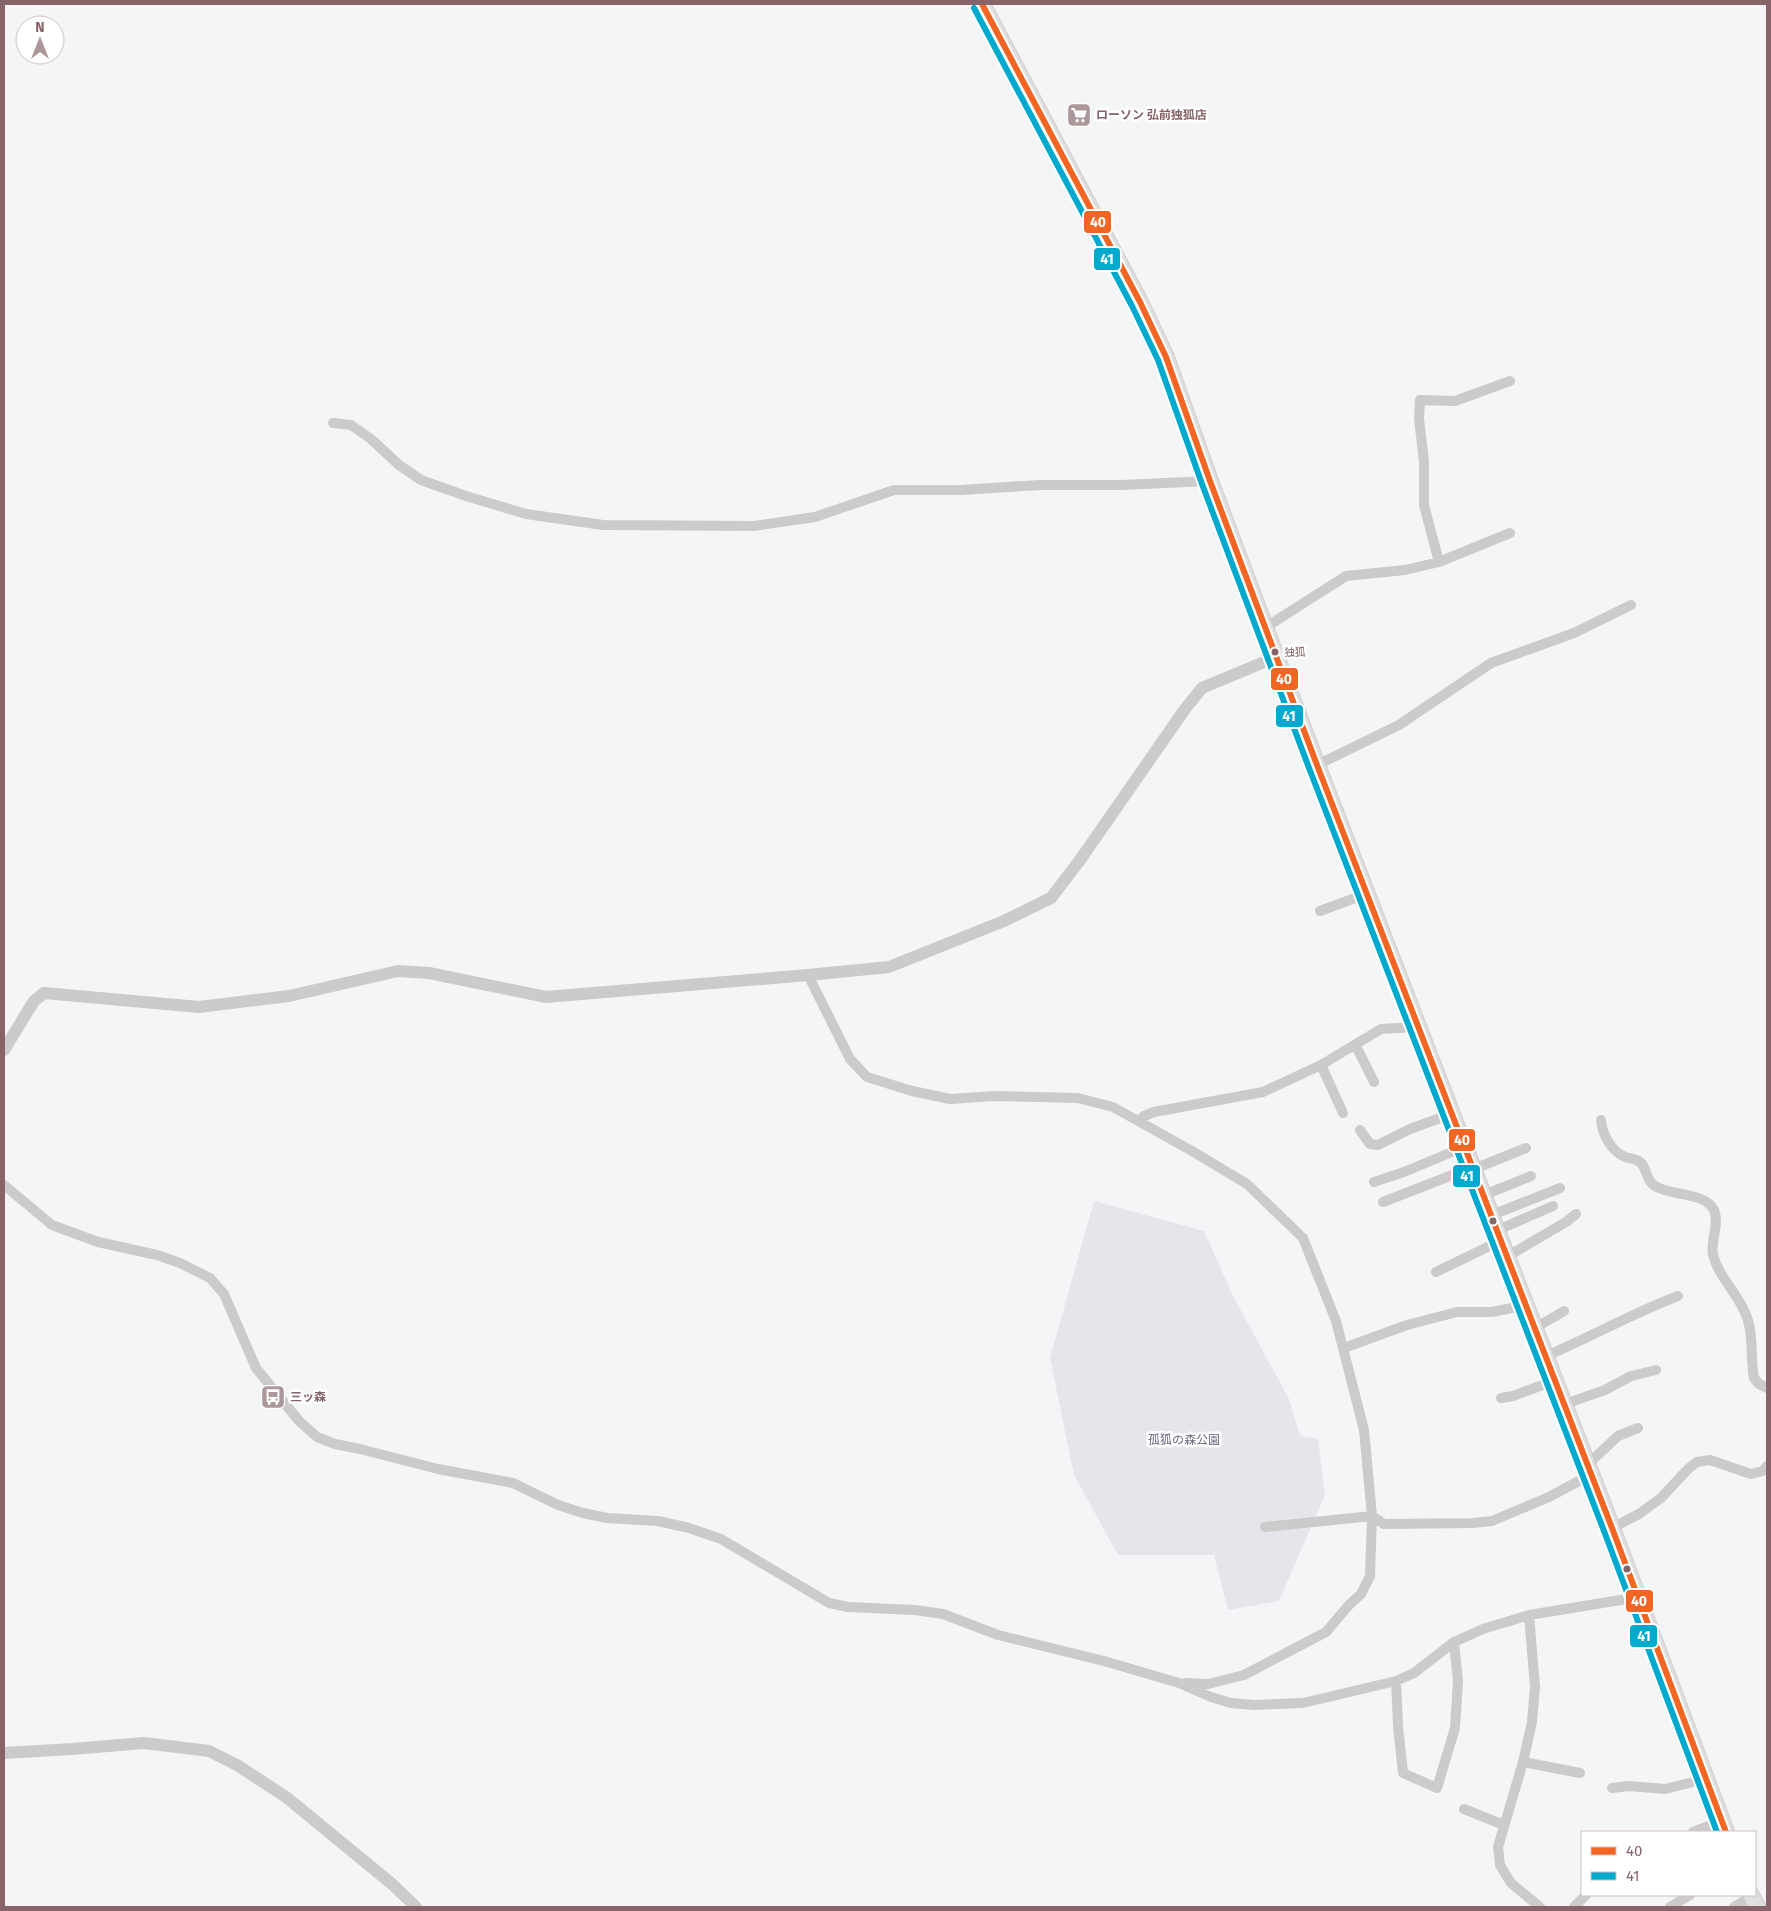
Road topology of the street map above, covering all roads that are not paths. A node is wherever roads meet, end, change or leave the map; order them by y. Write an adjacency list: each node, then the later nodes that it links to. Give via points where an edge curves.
1 (982, 4): 4 (main road, via 1158,339)
2 (1510, 381): 6 (street, via 1456,401 1420,400 1424,505)
3 (333, 423): 4 (street, via 352,424 420,480 526,514 603,525 754,526 815,517 894,490)
4 (1210, 481): 8 (main road)
5 (1510, 533): 6 (street)
6 (1439, 562): 8 (street, via 1405,570 1346,576)
7 (1631, 605): 10 (street, via 1574,633 1491,663 1399,724)
8 (1266, 627): 9 (main road)
9 (1276, 657): 10 (main road); 13 (street, via 1202,688 1051,898 1004,921 889,967)
10 (1317, 765): 11 (main road)
11 (1366, 894): 12 (street); 14 (main road)
12 (1320, 911)
13 (808, 976): 16 (street, via 546,996 429,973 398,971 289,996 199,1007 44,993 34,1001); 22 (street, via 850,1059 867,1077 912,1091 950,1098 1078,1098 1113,1107)
14 (1417, 1027): 15 (street, via 1381,1029); 20 (main road)
15 (1356, 1046): 17 (street); 18 (street)
16 (4, 1050)
17 (1321, 1065): 19 (street); 22 (street, via 1262,1092 1154,1112)
18 (1374, 1082)
19 (1343, 1113)
20 (1451, 1114): 23 (street, via 1378,1144 1370,1144); 24 (main road)
21 (1601, 1120): 47 (street, via 1615,1151 1642,1164 1655,1186 1698,1198 1714,1210 1713,1253 1720,1274 1737,1296 1748,1319 1754,1378)
22 (1139, 1121): 43 (street, via 1247,1184 1303,1238)
23 (1360, 1130)
24 (1464, 1147): 26 (main road); 28 (street)
25 (1526, 1148): 26 (street)
26 (1473, 1168): 31 (main road); 32 (street)
27 (1531, 1176): 31 (street)
28 (1374, 1182)
29 (4, 1185): 60 (street, via 52,1225 98,1242 158,1255 210,1278 224,1294 256,1368 299,1421 317,1437 438,1469 513,1483 583,1513 658,1521 689,1528 721,1539 829,1603 943,1614 998,1635)
30 (1560, 1188): 35 (street)
31 (1484, 1195): 35 (main road)
32 (1383, 1202)
33 (1553, 1206): 36 (street)
34 (1576, 1214): 37 (street)
35 (1492, 1215): 36 (main road)
36 (1500, 1235): 37 (main road); 38 (street)
37 (1508, 1256): 40 (main road)
38 (1436, 1272)
39 (1678, 1296): 44 (street)
40 (1527, 1305): 42 (main road); 43 (street, via 1492,1312 1457,1312)
41 (1564, 1311): 42 (street)
42 (1535, 1328): 44 (main road)
43 (1344, 1348): 53 (street, via 1364,1430)
44 (1546, 1356): 46 (main road)
45 (1656, 1370): 49 (street, via 1632,1376 1605,1390)
46 (1556, 1380): 48 (street); 49 (main road)
47 (1767, 1388)
48 (1501, 1398)
49 (1565, 1404): 51 (main road)
50 (1638, 1428): 51 (street, via 1618,1436)
51 (1590, 1469): 53 (street, via 1549,1496 1492,1521 1384,1524); 55 (main road)
52 (1766, 1470): 55 (street, via 1751,1474 1710,1460 1697,1462 1661,1498)
53 (1372, 1516): 54 (street); 60 (street, via 1370,1576 1361,1594 1326,1632 1244,1675 1208,1684)
54 (1265, 1527)
55 (1612, 1528): 56 (main road)
56 (1639, 1597): 57 (street); 64 (main road)
57 (1529, 1615): 58 (street); 62 (street, via 1535,1687 1532,1722)
58 (1454, 1642): 59 (street, via 1414,1672); 59 (street, via 1458,1681 1455,1728 1437,1788 1403,1773)
59 (1396, 1681): 60 (street, via 1304,1703 1254,1705 1231,1703)
60 (1179, 1683)
61 (4, 1753): 73 (street, via 144,1743 209,1751 286,1797)
62 (1523, 1762): 63 (street); 67 (street)
63 (1580, 1773)
64 (1706, 1779): 65 (street, via 1665,1789); 68 (main road)
65 (1612, 1788)
66 (1464, 1809): 67 (street)
67 (1504, 1825): 74 (street, via 1498,1847 1500,1865 1511,1883)
68 (1724, 1827): 69 (street)
69 (1699, 1831)
70 (1585, 1896): 75 (street)
71 (1688, 1896): 76 (street)
72 (1753, 1899): 77 (street)
73 (416, 1907)
74 (1540, 1907)
75 (1574, 1907)
76 (1670, 1907)
77 (1734, 1907)

